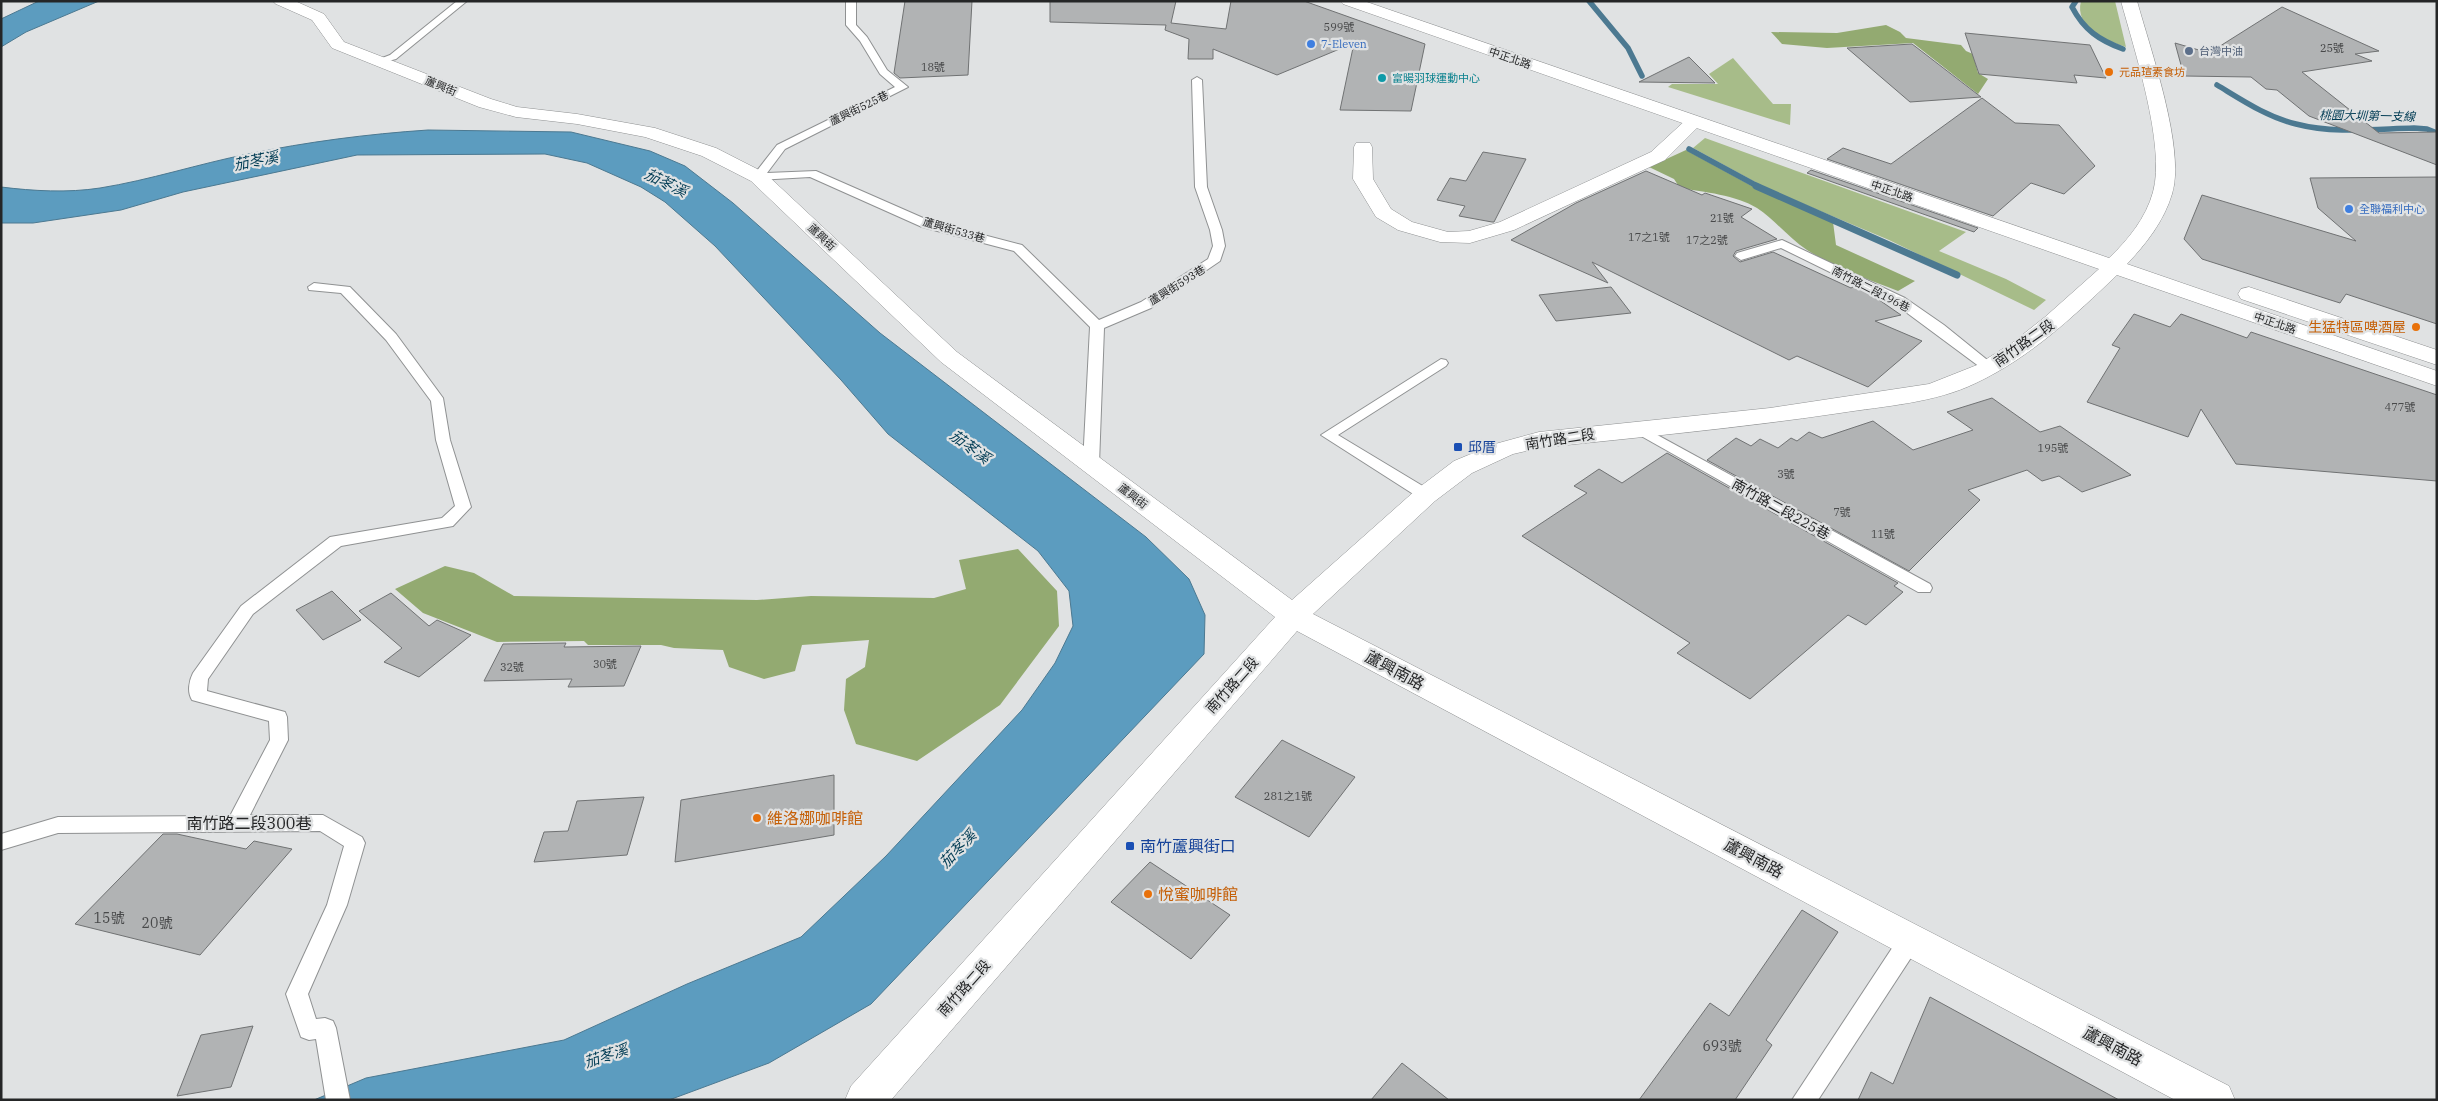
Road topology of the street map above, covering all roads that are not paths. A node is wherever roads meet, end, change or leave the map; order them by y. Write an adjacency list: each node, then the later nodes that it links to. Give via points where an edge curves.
1 (281, 1): 7 (street, 蘆興街, via 318,17 338,45)
2 (463, 1): 7 (lane, via 393,56)
3 (851, 1): 11 (lane, 蘆興街525巷, via 850,25 865,40 876,64 893,82 903,87 780,147)
4 (1348, 1): 9 (street, 中正北路)
5 (1393, 1): 13 (street, 中正北路)
6 (2130, 1): 13 (street, 南竹路二段, via 2156,103 2166,156 2166,179 2146,229)
7 (380, 62): 11 (street, 蘆興街, via 516,112 649,132 709,152)
8 (1197, 80): 15 (lane, 蘆興街593巷, via 1202,187 1219,246 1214,261 1146,305)
9 (1694, 122): 10 (street, via 1658,156 1507,226 1470,237 1448,238 1406,226 1383,214 1363,179); 13 (street, 中正北路)
10 (1363, 146)
11 (758, 177): 15 (lane, 蘆興街533巷, via 812,173 926,224 1018,248); 21 (street, 蘆興街, via 949,357)
12 (1741, 256): 18 (lane, 南竹路二段196巷, via 1782,244 1900,301)
13 (2119, 260): 16 (street, 中正北路); 18 (street, 南竹路二段, via 2056,321); 19 (street, 中正北路)
14 (314, 287): 25 (lane, via 345,290 391,337 438,401 443,440 463,507 447,522 336,541 247,610 199,678 198,695 278,717 279,740)
15 (1097, 326): 21 (lane)
16 (2437, 358)
17 (1440, 363): 22 (lane, via 1328,435)
18 (1989, 368): 20 (street, 南竹路二段, via 1965,380 1909,396)
19 (2437, 379)
20 (1639, 429): 22 (street, 南竹路二段, via 1540,440 1504,449 1463,468); 23 (lane, 南竹路二段225巷)
21 (1091, 464): 24 (street, 蘆興街)
22 (1426, 495): 24 (street, 南竹路二段)
23 (1924, 588)
24 (1293, 616): 27 (street, 蘆興南路); 30 (street, 南竹路二段)
25 (236, 823): 26 (lane, 南竹路二段300巷, via 58,825); 28 (lane, 南竹路二段300巷, via 323,823 355,843 337,905 297,994 309,1030 325,1028)
26 (1, 842)
27 (1910, 940): 31 (lane); 32 (street, 蘆興南路)
28 (331, 1053): 29 (lane, 南竹路二段300巷)
29 (338, 1100)
30 (865, 1100)
31 (1804, 1100)
32 (2215, 1100)

